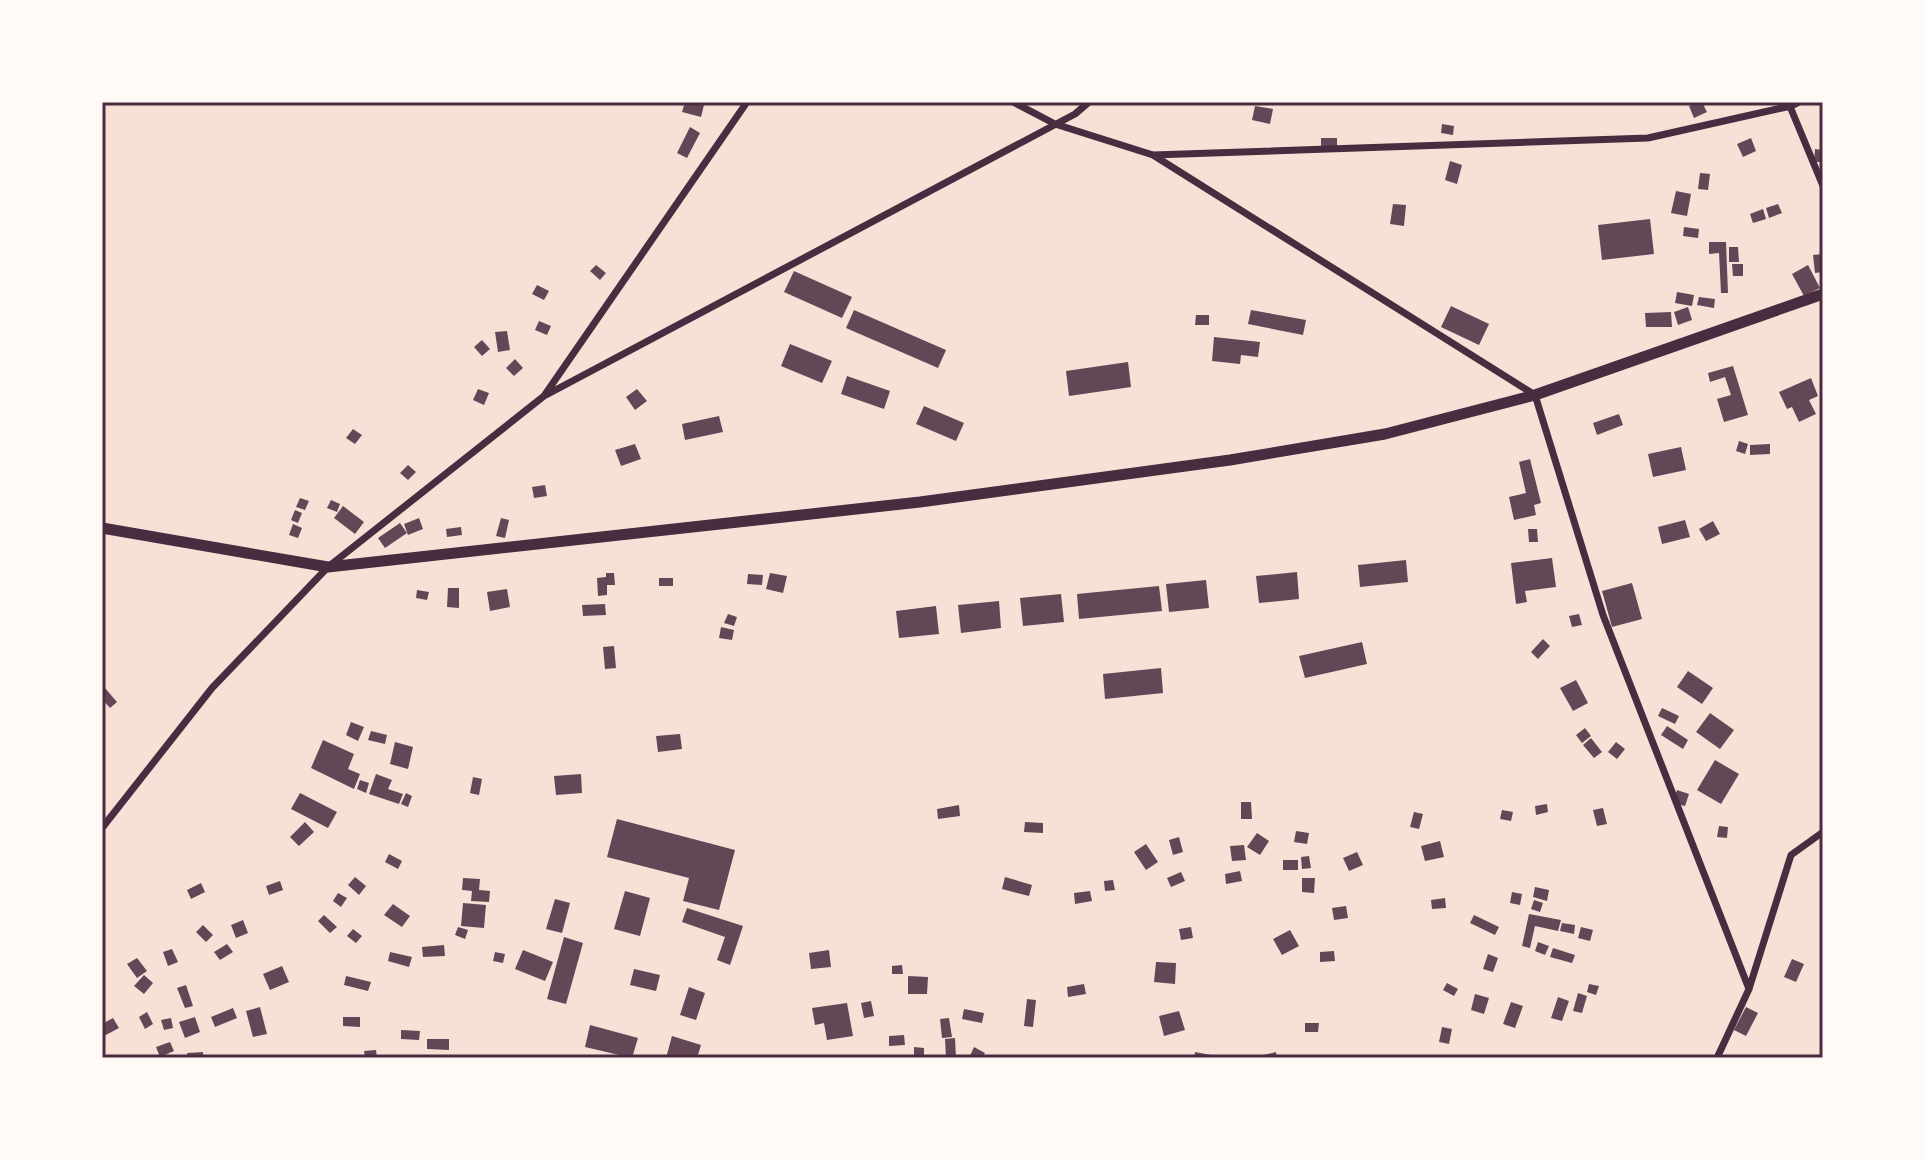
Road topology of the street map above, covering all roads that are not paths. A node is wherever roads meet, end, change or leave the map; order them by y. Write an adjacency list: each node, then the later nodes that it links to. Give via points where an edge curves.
1 (747, 102): 11 (street)
2 (1013, 102): 6 (street)
3 (1089, 102): 6 (street)
4 (1799, 102): 5 (street)
5 (1789, 104): 7 (street, via 1648,138); 8 (street)
6 (1055, 124): 7 (street); 11 (street)
7 (1153, 155): 10 (street)
8 (1823, 186)
9 (1823, 294): 10 (main road)
10 (1535, 395): 13 (main road, via 1385,434 1215,463 920,502); 16 (street, via 1603,615)
11 (544, 396): 13 (street)
12 (102, 528): 13 (main road)
13 (328, 567): 14 (street, via 216,682)
14 (102, 828)
15 (1823, 832): 16 (street, via 1791,855)
16 (1749, 989): 17 (street)
17 (1717, 1058)

